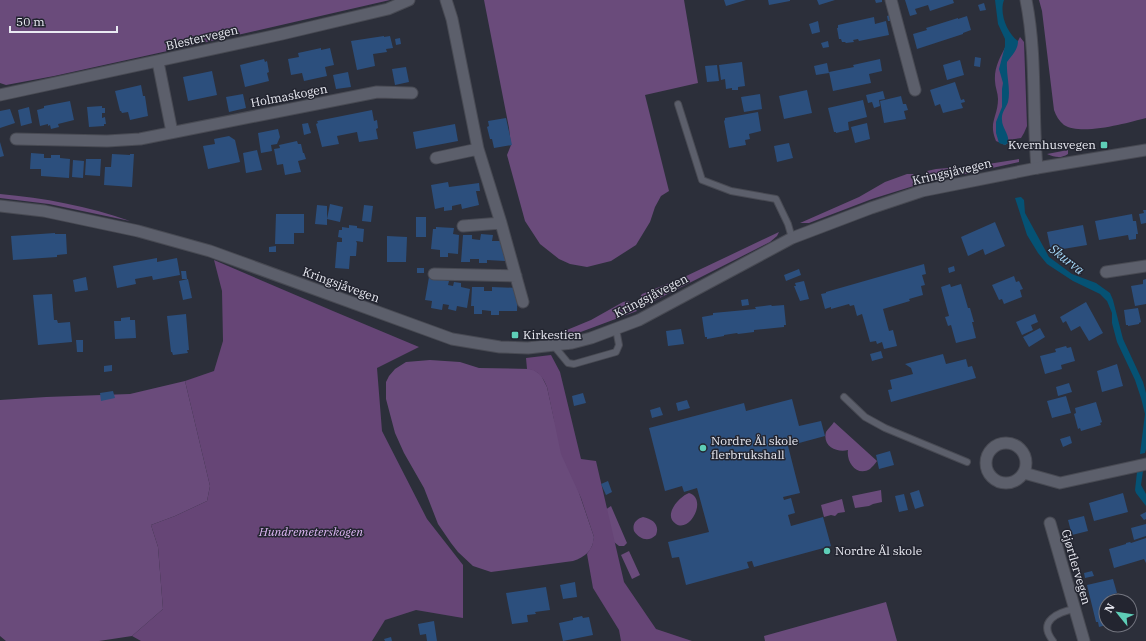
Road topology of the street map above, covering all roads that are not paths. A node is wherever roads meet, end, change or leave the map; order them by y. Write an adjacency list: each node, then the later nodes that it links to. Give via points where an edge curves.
1 (409, 0): 5 (street, Blestervegen, via 388,9)
2 (446, 0): 12 (street)
3 (891, 0): 6 (street)
4 (1026, 0): 15 (street, via 1032,43)
5 (158, 62): 8 (street, Blestervegen); 10 (street)
6 (915, 90)
7 (412, 93): 10 (street, Holmaskogen, via 377,92)
8 (0, 95)
9 (678, 104): 19 (lane, via 702,180 731,191 776,198)
10 (172, 132): 11 (street, Holmaskogen, via 140,139 107,141)
11 (16, 139)
12 (478, 149): 14 (street); 17 (street)
13 (1146, 150): 15 (street, Kringsjåvegen)
14 (436, 158)
15 (1037, 168): 19 (street, Kringsjåvegen, via 922,191)
16 (0, 206): 26 (street, Kringsjåvegen, via 44,211 105,223 210,251 452,339 500,347)
17 (501, 224): 18 (street); 23 (street)
18 (463, 226)
19 (792, 238): 25 (street, Kringsjåvegen, via 639,320)
20 (1146, 266): 21 (street)
21 (1106, 272)
22 (434, 274): 23 (street)
23 (516, 276): 24 (street)
24 (523, 302)
25 (616, 329): 26 (street, Kringsjåvegen, via 591,338); 26 (lane, via 619,345 616,352 609,355 574,364 568,363)
26 (554, 346)
27 (844, 397): 28 (lane, via 865,417 885,428)
28 (968, 462)
29 (1146, 464): 30 (street, via 1060,483)
30 (1024, 473)
31 (1050, 523): 32 (street, Gjørtlervegen)
32 (1075, 608): 33 (lane, via 1062,611 1050,619 1048,635); 34 (street, Gjørtlervegen)
33 (1053, 641)
34 (1084, 641)

